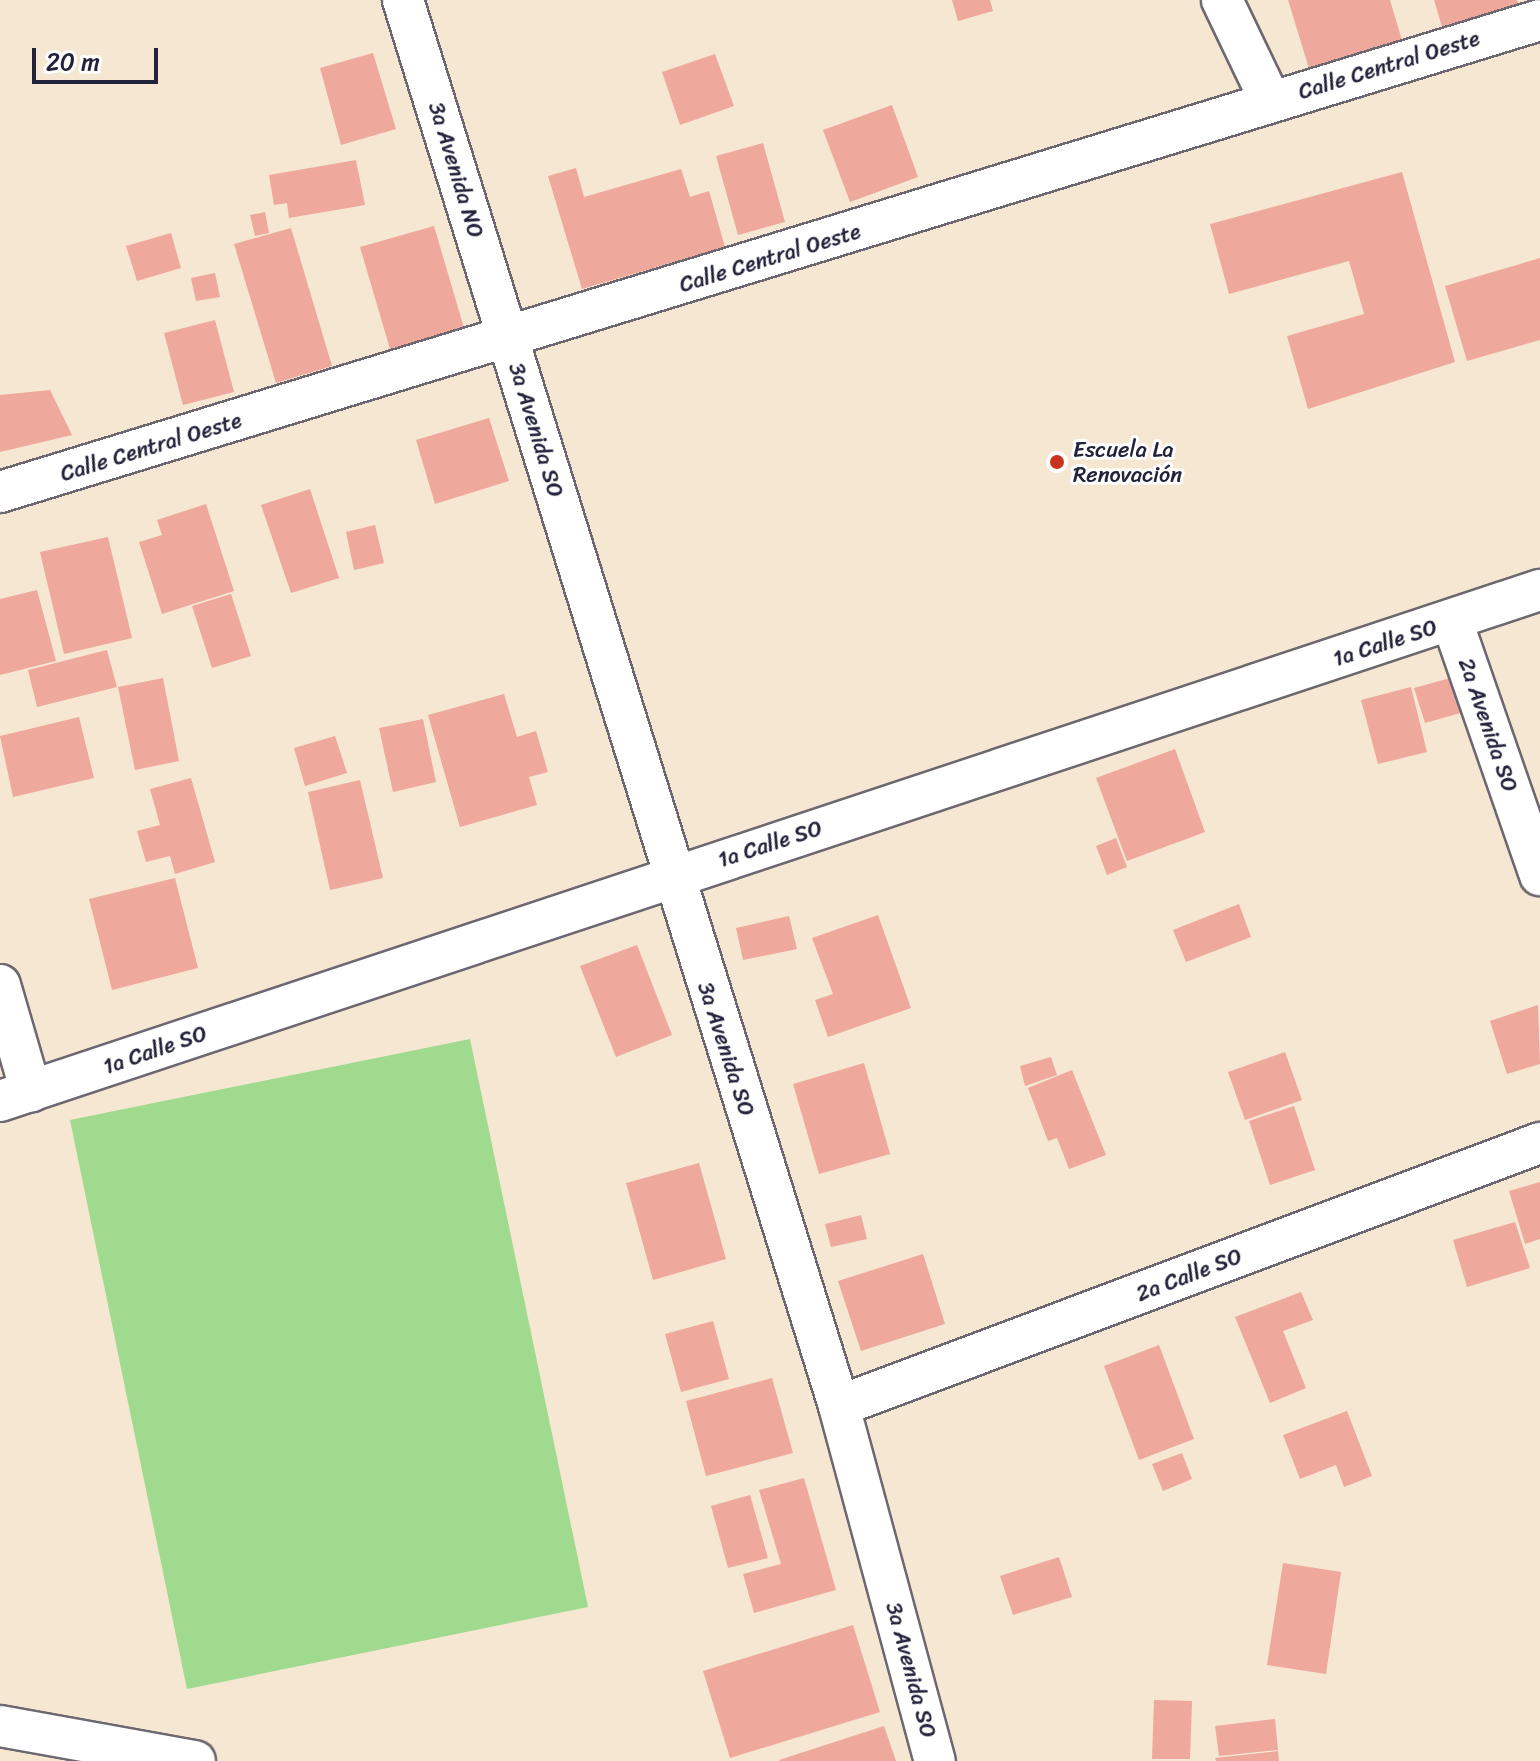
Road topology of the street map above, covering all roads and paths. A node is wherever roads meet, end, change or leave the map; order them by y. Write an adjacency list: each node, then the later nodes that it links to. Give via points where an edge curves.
1 (403, 0): 5 (street, 3a Avenida NO)
2 (1222, 0): 4 (street)
3 (1540, 20): 4 (street, Calle Central Oeste)
4 (1270, 100): 5 (street, Calle Central Oeste)
5 (508, 340): 6 (street, Calle Central Oeste); 10 (street, 3a Avenida SO)
6 (0, 492)
7 (1540, 590): 8 (street, 1a Calle SO)
8 (1452, 621): 9 (street, 2a Avenida SO); 10 (street, 1a Calle SO)
9 (1540, 875)
10 (671, 876): 12 (street, 1a Calle SO); 14 (street, 3a Avenida SO)
11 (0, 985): 12 (street)
12 (16, 1096)
13 (1540, 1143): 14 (street, 2a Calle SO)
14 (839, 1406): 17 (street, 3a Avenida SO)
15 (0, 1726): 16 (street)
16 (195, 1761)
17 (935, 1761)

